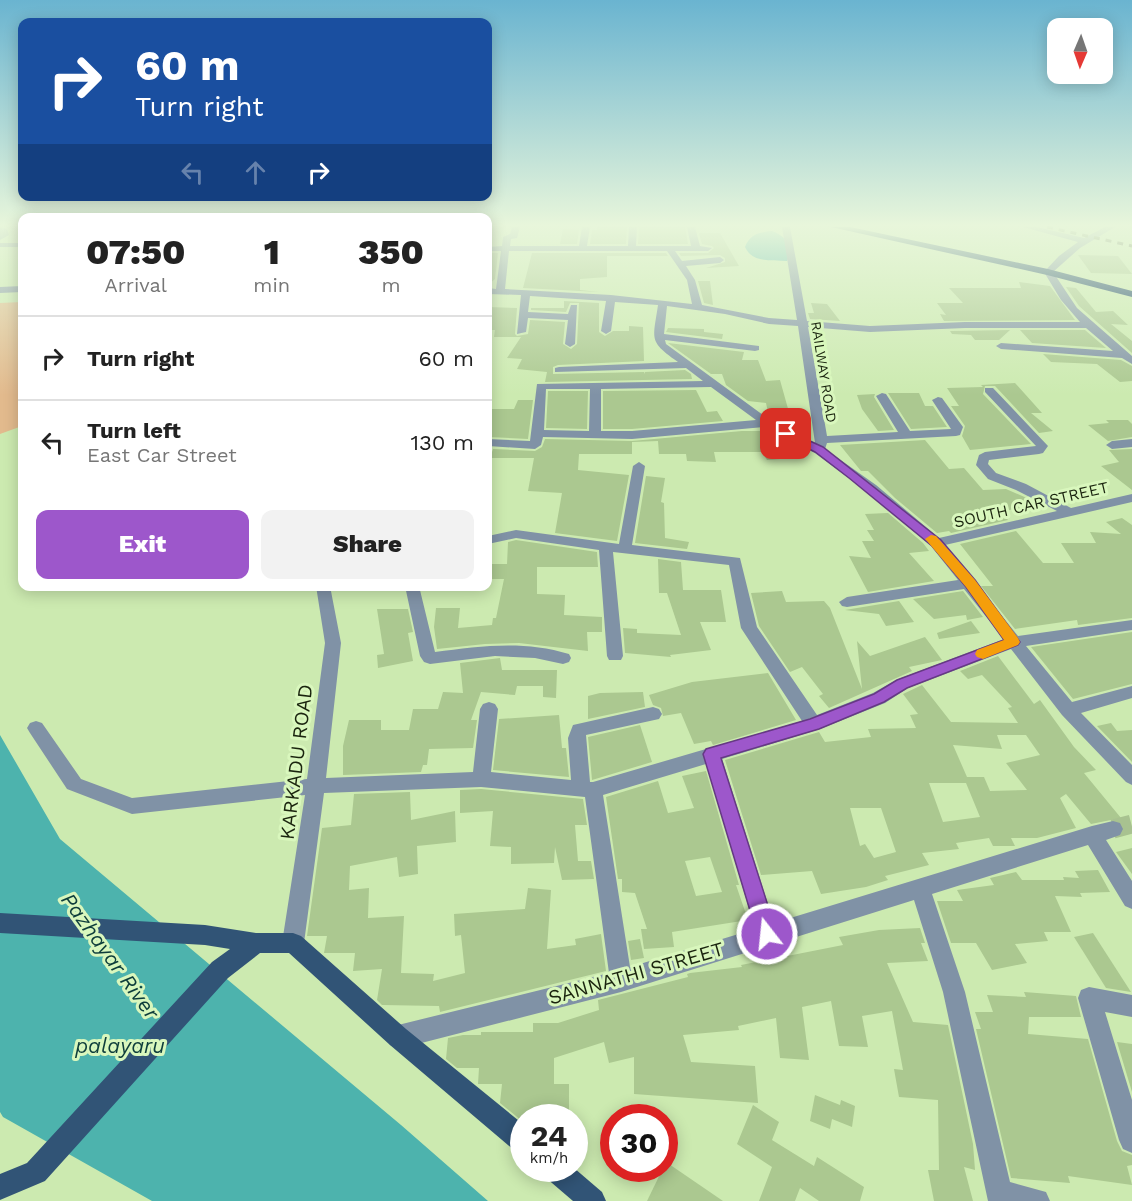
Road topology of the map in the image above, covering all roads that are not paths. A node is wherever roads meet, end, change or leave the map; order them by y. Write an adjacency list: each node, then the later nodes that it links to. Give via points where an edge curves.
1 (501, 283): 9 (street)
2 (692, 283): 15 (street)
3 (796, 283): 18 (street, RAILWAY ROAD)
4 (1054, 283): 19 (street)
5 (1090, 283): 11 (highway)
6 (18, 289): 7 (street)
7 (0, 290)
8 (492, 291): 9 (street)
9 (500, 291): 10 (street)
10 (526, 292): 12 (street); 16 (street)
11 (1132, 294)
12 (575, 295): 13 (street); 17 (street)
13 (611, 298): 14 (street); 20 (street)
14 (663, 303): 15 (street); 22 (street)
15 (698, 307): 18 (street)
16 (523, 315): 17 (street); 21 (street)
17 (573, 317): 23 (street)
18 (803, 325): 19 (street, via 870,329); 40 (street, RAILWAY ROAD)
19 (1086, 325): 26 (street)
20 (606, 331)
21 (520, 332)
22 (659, 336): 25 (street); 27 (street, via 661,345)
23 (570, 344)
24 (1001, 346): 26 (street)
25 (755, 348)
26 (1128, 358)
27 (688, 365): 28 (street); 29 (street)
28 (559, 370)
29 (716, 384): 30 (street); 34 (street)
30 (596, 386): 35 (street, via 541,386); 36 (street)
31 (989, 390): 44 (street, via 1042,446 1039,450 989,455 983,458 982,465 992,476)
32 (882, 396): 37 (street)
33 (938, 400): 37 (street, via 957,427 956,432)
34 (767, 423): 36 (street, via 632,435); 40 (street)
35 (538, 433): 36 (street); 38 (street, via 535,445)
36 (595, 434)
37 (906, 435): 40 (street)
38 (492, 443)
39 (1132, 443): 41 (street)
40 (820, 445): 46 (street)
41 (1112, 445)
42 (639, 466): 48 (street)
43 (1132, 498): 44 (street, SOUTH CAR STREET)
44 (1069, 513): 46 (street, SOUTH CAR STREET)
45 (492, 539): 47 (street, via 516,534)
46 (936, 543): 49 (street)
47 (606, 547): 48 (street); 55 (street)
48 (625, 548): 61 (street, via 735,561 749,628)
49 (970, 583): 52 (street); 54 (street)
50 (324, 591): 66 (street, KARKADU ROAD, via 333,643)
51 (413, 591): 56 (street, via 430,658 495,650)
52 (847, 602)
53 (1132, 625): 54 (street)
54 (1013, 642): 59 (street); 61 (street, via 902,684 879,698)
55 (615, 656)
56 (562, 658)
57 (1132, 692): 59 (street)
58 (489, 709): 65 (street)
59 (1068, 710): 64 (street)
60 (653, 714): 67 (street, via 579,730 577,738)
61 (814, 724): 63 (street)
62 (36, 728): 66 (street, via 74,784 132,806)
63 (712, 754): 67 (street); 73 (street)
64 (1132, 777)
65 (481, 780): 66 (street); 67 (street)
66 (316, 786): 75 (street, KARKADU ROAD)
67 (587, 789): 76 (street)
68 (1113, 829): 69 (street, SANNATHI STREET)
69 (1092, 835): 70 (street, SANNATHI STREET); 71 (street)
70 (920, 888): 73 (street, SANNATHI STREET); 83 (street, via 954,992)
71 (1132, 898)
72 (0, 923): 74 (main road, via 205,935)
73 (767, 934): 76 (street, SANNATHI STREET)
74 (256, 943): 75 (main road); 82 (main road, via 220,970 36,1172)
75 (293, 943): 78 (main road)
76 (621, 981): 78 (street, SANNATHI STREET)
77 (1132, 1006): 80 (street, via 1089,998)
78 (398, 1037): 79 (main road)
79 (510, 1131)
80 (1132, 1140)
81 (571, 1182): 84 (main road)
82 (0, 1187)
83 (1000, 1197): 85 (street)
84 (593, 1201)
85 (1037, 1201)

